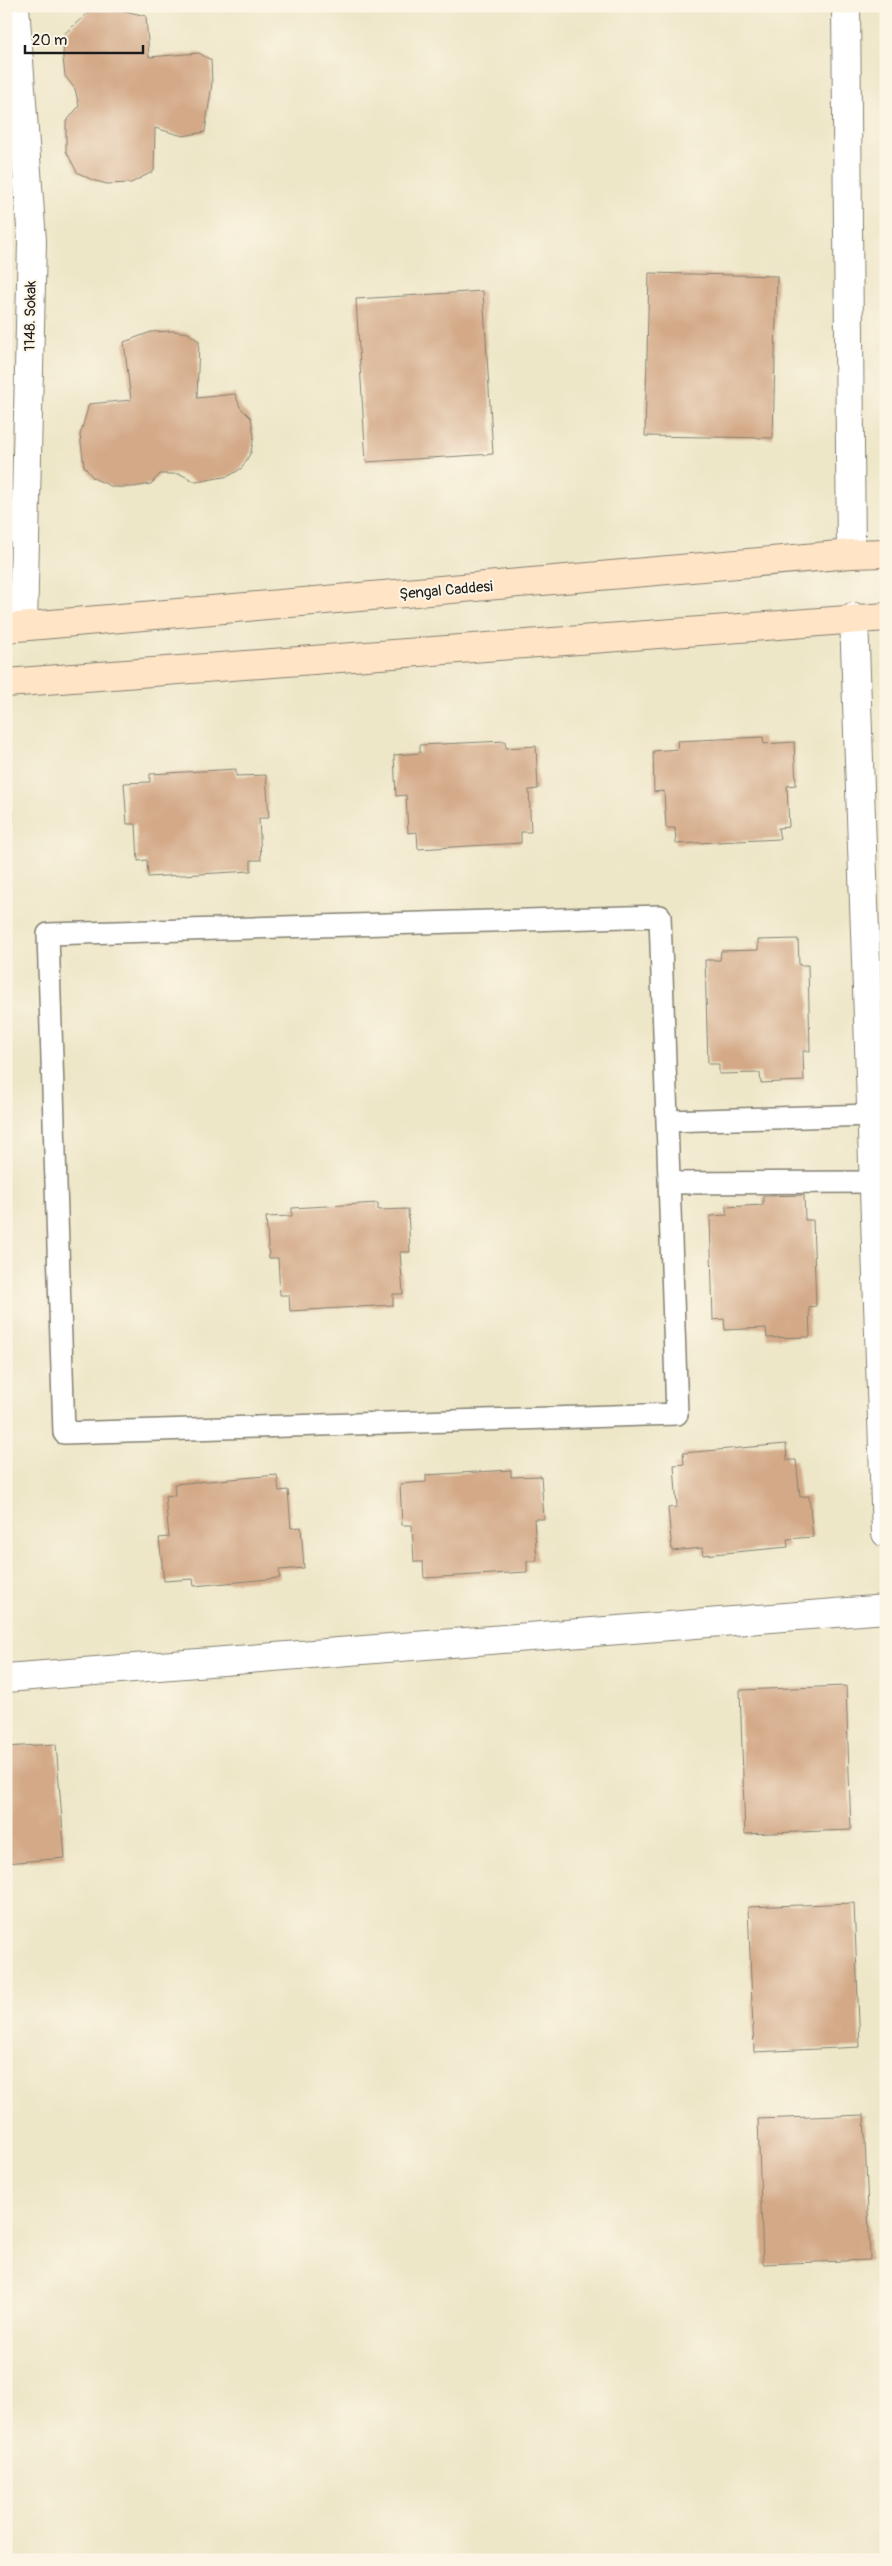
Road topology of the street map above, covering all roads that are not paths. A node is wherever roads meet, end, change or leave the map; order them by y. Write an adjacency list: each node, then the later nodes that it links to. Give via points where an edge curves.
1 (15, 6): 7 (street, 1148. Sokak, via 32,241)
2 (846, 6): 4 (street)
3 (886, 553): 4 (main road, Şengal Caddesi)
4 (851, 554): 7 (main road, Şengal Caddesi)
5 (886, 616): 6 (main road)
6 (854, 617): 8 (main road); 9 (street)
7 (14, 627)
8 (6, 683)
9 (871, 1115): 10 (lane); 11 (street)
10 (667, 1121): 12 (lane); 12 (lane, via 660,916 48,934 64,1433 677,1414)
11 (873, 1182): 12 (lane); 13 (street)
12 (669, 1183)
13 (886, 1533)
14 (886, 1609): 15 (street)
15 (6, 1678)

